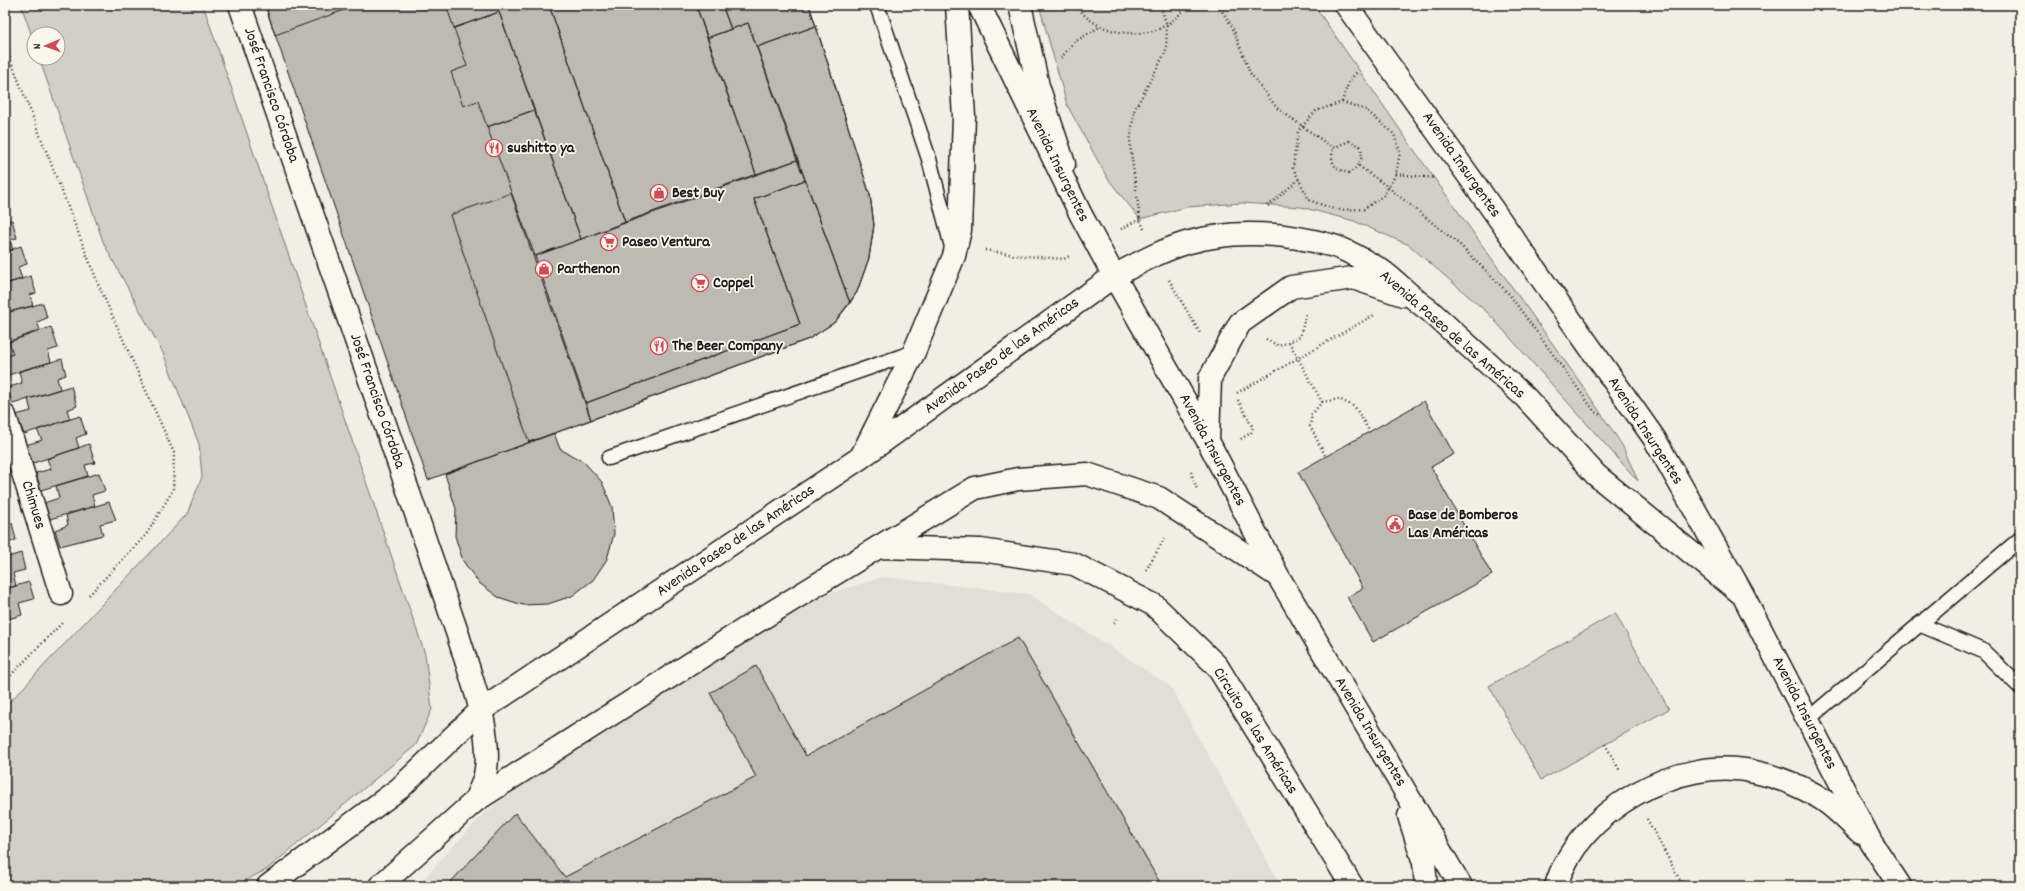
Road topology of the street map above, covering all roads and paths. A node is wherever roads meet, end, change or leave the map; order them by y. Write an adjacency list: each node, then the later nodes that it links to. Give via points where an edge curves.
1 (240, 5): 51 (main road, José Francisco Córdoba, via 458,635)
2 (877, 5): 24 (lane, via 929,159)
3 (957, 5): 24 (main road, via 964,117 960,230)
4 (979, 5): 21 (main road, Avenida Insurgentes)
5 (1020, 5): 15 (main road)
6 (1077, 5): 12 (path, via 1081,13)
7 (1160, 5): 11 (path)
8 (1188, 5): 11 (path)
9 (1218, 5): 17 (path, via 1232,26 1250,73 1277,108)
10 (1346, 5): 14 (main road, Avenida Insurgentes)
11 (1167, 25): 12 (path, via 1148,32 1124,33); 22 (path, via 1166,51 1134,112 1130,144)
12 (1101, 26): 15 (path, via 1073,43)
13 (5, 46): 46 (path, via 98,286 174,453 173,490 146,535)
14 (1377, 48): 16 (path, via 1349,81); 45 (main road, Avenida Insurgentes, via 1654,438)
15 (1038, 86): 21 (main road)
16 (1342, 102): 17 (path, via 1316,111); 20 (path, via 1366,110 1394,134 1400,152 1396,174)
17 (1301, 127): 18 (path); 20 (path, via 1298,131 1294,168 1309,200 1336,210 1364,209 1384,195)
18 (1333, 148): 19 (path, via 1334,165 1340,171 1350,173); 19 (path, via 1350,141 1360,146 1363,155)
19 (1359, 166): 20 (path)
20 (1388, 187): 35 (path, via 1460,245 1509,294 1595,412)
21 (1081, 215): 23 (main road, Avenida Insurgentes)
22 (1140, 219): 23 (path); 25 (path)
23 (1096, 242): 24 (path, via 1064,259); 26 (main road, Avenida Insurgentes)
24 (955, 250): 30 (main road)
25 (1154, 255): 26 (main road, Avenida Paseo de las Américas); 27 (main road, Avenida Paseo de las Américas, via 1187,243 1242,233 1332,245 1380,270)
26 (1114, 276): 37 (main road, Avenida Insurgentes); 40 (main road, Avenida Paseo de las Américas)
27 (1412, 298): 37 (main road, via 1353,278 1291,287 1240,323 1210,378); 45 (main road, Avenida Paseo de las Américas, via 1429,310 1525,397 1596,475)
28 (1377, 313): 31 (path)
29 (1289, 342): 31 (path)
30 (914, 352): 39 (lane); 40 (main road)
31 (1297, 358): 32 (path); 33 (path)
32 (1235, 394)
33 (1322, 402): 36 (path, via 1339,399 1355,407); 38 (path, via 1312,414 1310,426)
34 (5, 416): 44 (main road, Chimues)
35 (1608, 418)
36 (1370, 432)
37 (1208, 441): 43 (main road, Avenida Insurgentes)
38 (1326, 457)
39 (609, 458)
40 (860, 458): 51 (main road, Avenida Paseo de las Américas)
41 (2020, 539): 48 (lane)
42 (881, 546): 43 (main road, via 975,488 1018,479 1087,474 1159,498); 54 (main road, via 756,622); 58 (main road, Circuito de las Américas, via 981,550 1074,564 1154,605 1217,666)
43 (1278, 576): 53 (main road, Avenida Insurgentes)
44 (60, 594)
45 (1743, 595): 52 (main road, Avenida Insurgentes)
46 (87, 597)
47 (65, 620): 49 (path)
48 (1919, 624): 50 (lane, via 1983,651); 52 (lane)
49 (5, 681)
50 (2020, 687)
51 (480, 710): 54 (main road, José Francisco Córdoba, via 487,746 485,776); 56 (main road, Avenida Paseo de las Américas, via 400,788)
52 (1807, 720): 55 (main road, Avenida Insurgentes)
53 (1396, 775): 59 (main road, via 1424,863); 60 (main road, Avenida Insurgentes)
54 (475, 801): 57 (main road)
55 (1871, 842): 61 (main road, via 1828,804 1791,783 1754,771 1713,768 1674,776 1634,795 1606,813 1580,840 1560,872); 64 (main road, Avenida Insurgentes)
56 (268, 886)
57 (380, 886)
58 (1352, 886)
59 (1426, 886)
60 (1461, 886)
61 (1556, 886)
62 (1680, 886): 63 (path, via 1680,880)
63 (1689, 886)
64 (1900, 886)

